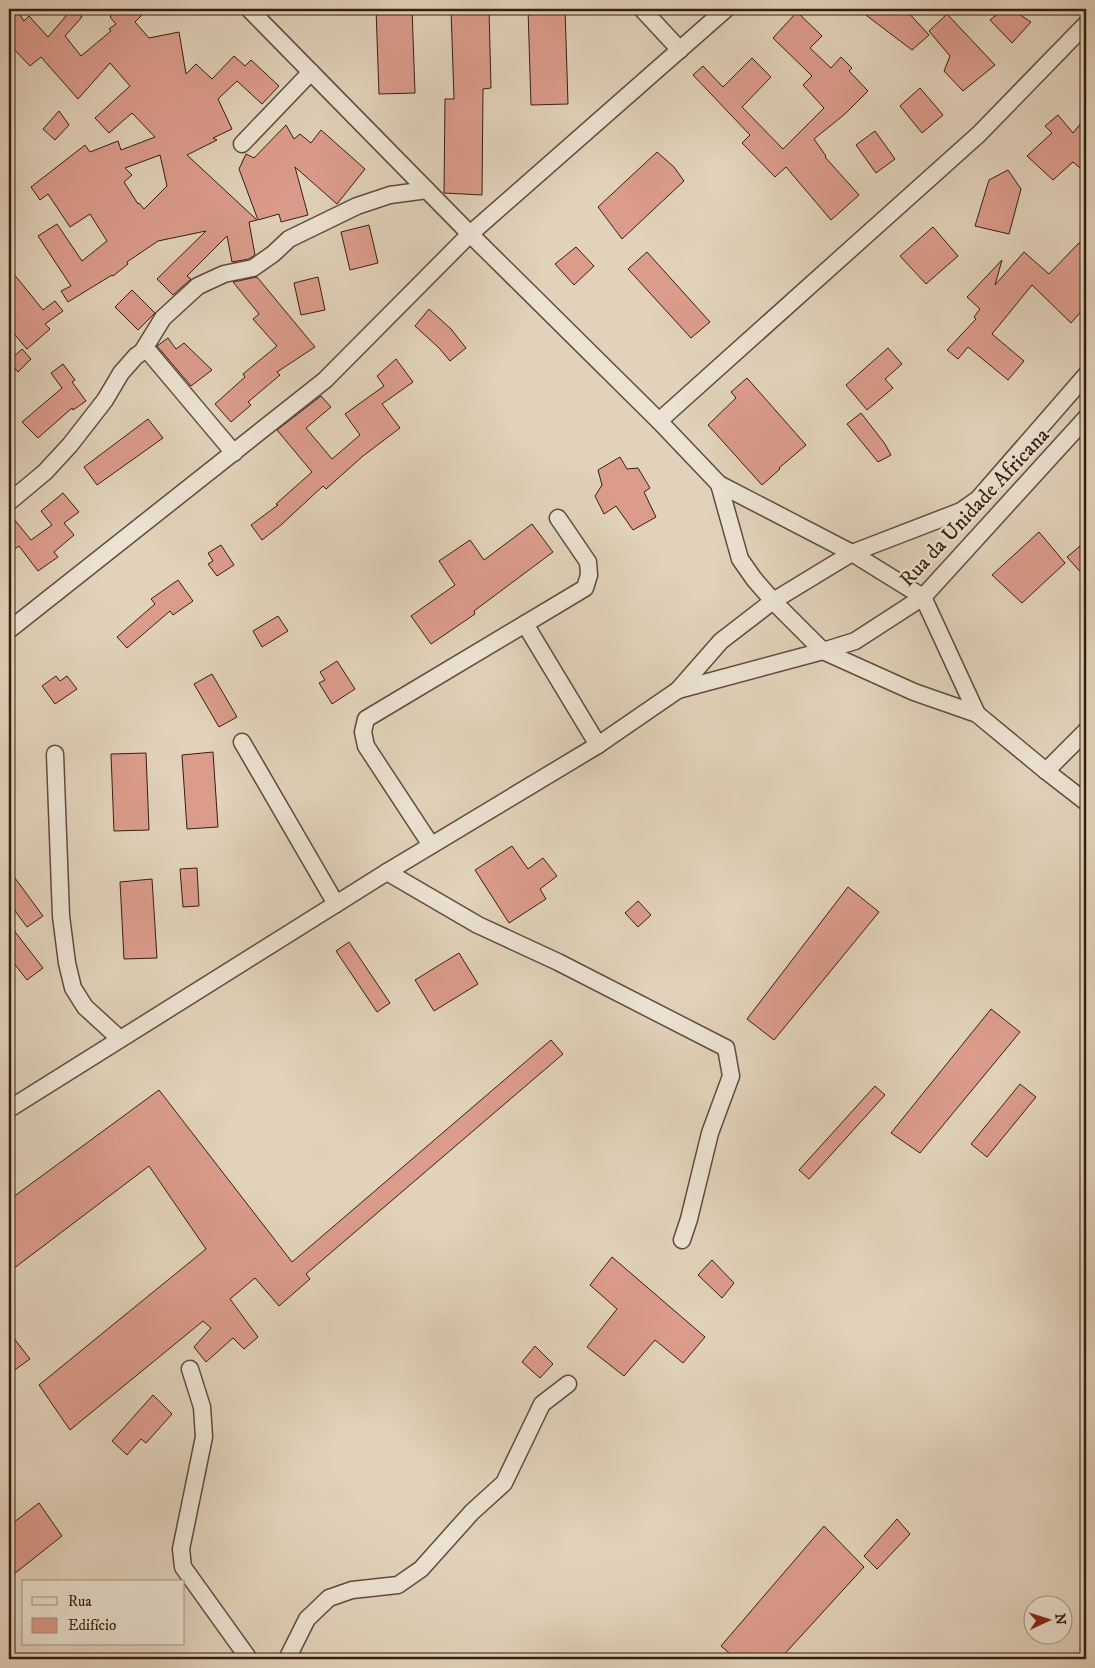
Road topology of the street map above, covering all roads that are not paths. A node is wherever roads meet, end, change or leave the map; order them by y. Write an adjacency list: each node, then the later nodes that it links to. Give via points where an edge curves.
1 (249, 9): 6 (street)
2 (642, 9): 5 (street)
3 (726, 9): 5 (street)
4 (1086, 24): 13 (street, via 979,134)
5 (680, 50): 9 (street)
6 (311, 72): 7 (street); 8 (street)
7 (242, 144)
8 (427, 190): 9 (street); 10 (street, via 390,195 358,206 289,239 253,268 224,274 198,286 163,318)
9 (470, 234): 13 (street); 14 (street, via 325,380)
10 (142, 352): 14 (street, via 149,352); 16 (street, via 121,373 105,400 70,445 45,472)
11 (1086, 375): 18 (street, Rua da Unidade Africana, via 978,499 961,511)
12 (1086, 418): 19 (street, Rua da Unidade Africana)
13 (659, 421): 15 (street)
14 (234, 452): 22 (street)
15 (719, 484): 18 (street); 20 (street, via 740,559)
16 (9, 502)
17 (558, 518): 21 (street, via 588,562 585,588)
18 (852, 553): 19 (street); 20 (street, Rua da Unidade Africana)
19 (923, 597): 23 (street, Rua da Unidade Africana, via 855,641); 25 (street)
20 (773, 601): 23 (street); 24 (street, Rua da Unidade Africana, via 721,641)
21 (525, 624): 28 (street); 32 (street, via 366,719 363,732 366,746)
22 (9, 630)
23 (824, 651): 24 (street, Rua da Unidade Africana); 25 (street, via 914,692)
24 (678, 690): 28 (street)
25 (977, 714): 30 (street)
26 (1086, 731): 30 (street)
27 (242, 742): 34 (street)
28 (598, 745): 32 (street)
29 (55, 754): 35 (street, via 61,916 67,963 73,988 85,1007)
30 (1046, 771): 31 (street)
31 (1086, 802)
32 (431, 845): 33 (street)
33 (387, 872): 34 (street); 37 (street, via 478,925 726,1048 731,1076 710,1133)
34 (336, 904): 35 (street)
35 (120, 1039): 36 (street)
36 (9, 1109)
37 (682, 1240)
38 (190, 1369): 40 (street, via 202,1407 204,1437 181,1549 183,1567)
39 (568, 1384): 41 (street, via 542,1404 504,1483 472,1512 422,1569 398,1585 352,1590 329,1598 307,1619)
40 (249, 1659)
41 (287, 1659)

